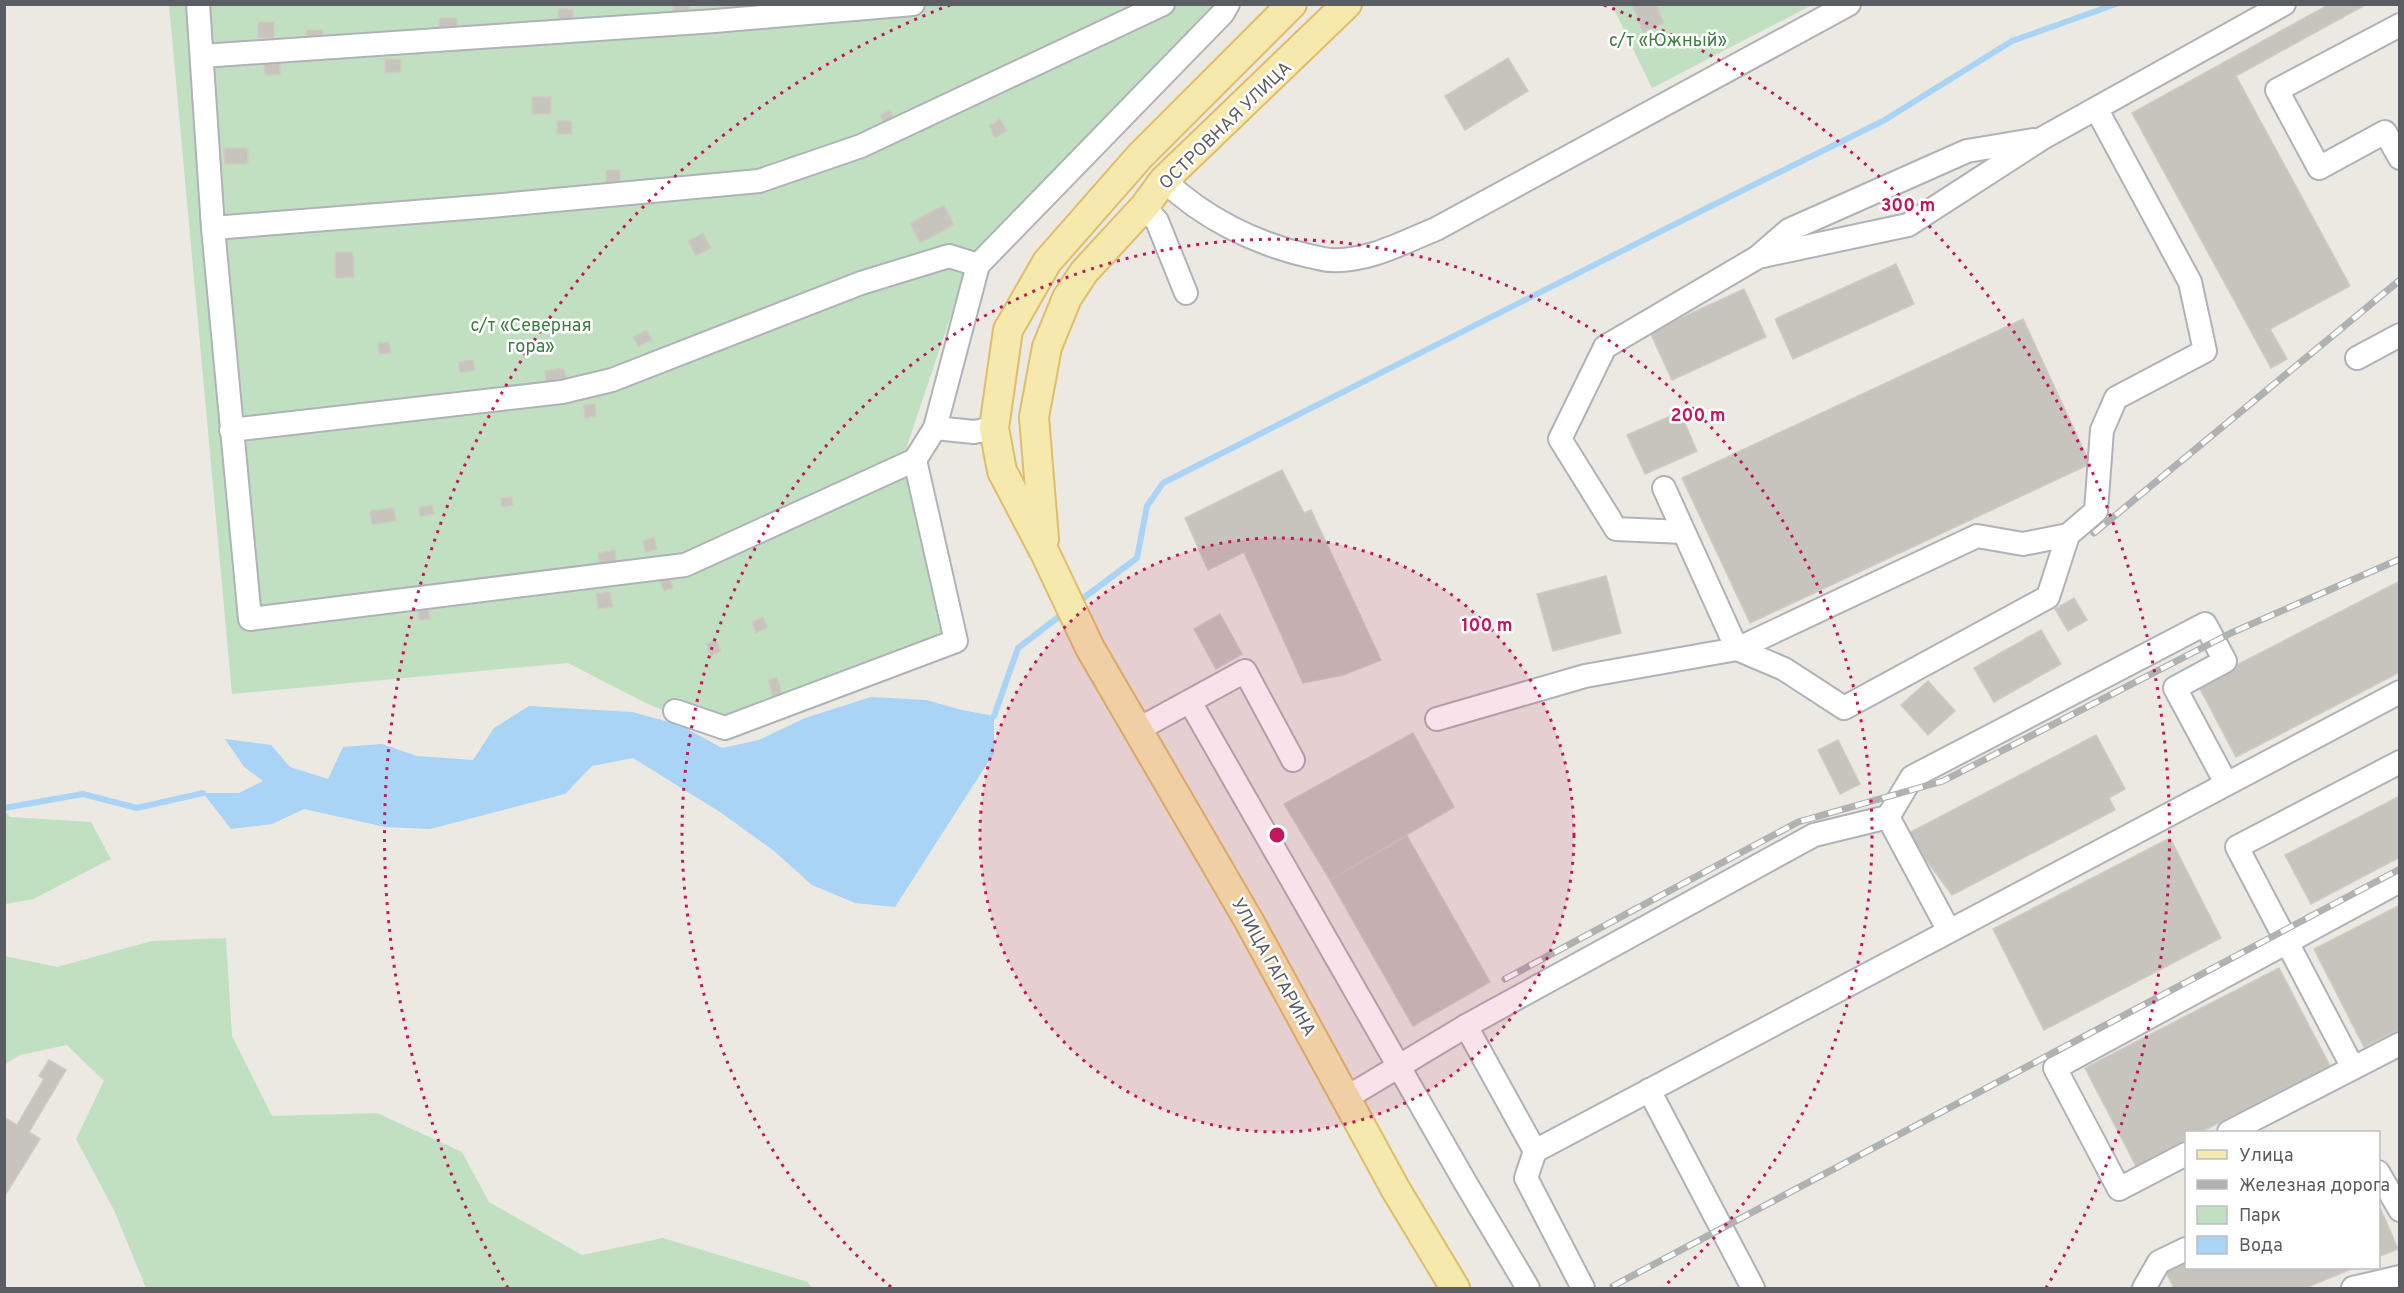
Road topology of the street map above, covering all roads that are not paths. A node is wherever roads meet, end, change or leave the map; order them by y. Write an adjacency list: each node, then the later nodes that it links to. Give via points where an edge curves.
1 (198, 4): 10 (street)
2 (913, 4): 10 (street)
3 (1163, 4): 16 (street, via 861,147 759,181)
4 (1228, 4): 18 (street)
5 (1292, 4): 23 (main road, ОСТРОВНАЯ УЛИЦА, via 1140,156 1047,262 1008,330)
6 (1347, 4): 14 (main road, ОСТРОВНАЯ УЛИЦА)
7 (1849, 4): 14 (street, via 1436,229 1372,255 1331,260 1285,250 1227,226)
8 (2284, 4): 11 (street)
9 (2400, 24): 13 (street, via 2277,90 2319,168 2385,132)
10 (202, 56): 16 (street)
11 (2097, 110): 12 (street); 28 (street, via 2190,282 2205,351 2116,398 2102,430 2096,511)
12 (2041, 139): 17 (street, via 1967,151 1788,230); 17 (street, via 1908,225)
13 (2400, 158)
14 (1164, 180): 15 (main road, ОСТРОВНАЯ УЛИЦА)
15 (1144, 207): 19 (street, via 1157,221); 29 (main road, ОСТРОВНАЯ УЛИЦА, via 1084,272 1067,298 1047,347 1034,417)
16 (213, 228): 24 (street)
17 (1758, 257): 27 (street, via 1605,347 1560,439 1616,529)
18 (978, 265): 22 (street); 24 (street, via 950,256 861,283 612,380 562,392)
19 (1186, 293)
20 (2400, 335): 21 (street)
21 (2357, 358)
22 (935, 428): 23 (street, via 974,432); 25 (street)
23 (994, 429): 29 (main road, ОСТРОВНАЯ УЛИЦА, via 1002,471)
24 (231, 430): 25 (street, via 250,620 685,565)
25 (915, 460): 33 (street, via 956,641 725,728)
26 (1664, 488): 27 (street)
27 (1683, 532): 30 (street)
28 (2068, 535): 30 (street, via 2023,544 1977,536); 30 (street, via 2048,597 1844,708 1784,669)
29 (1045, 553): 35 (main road, УЛИЦА ГАГАРИНА, via 1090,648)
30 (1737, 649): 34 (street, via 1585,676)
31 (2400, 692): 38 (street)
32 (1190, 702): 35 (street); 36 (street, via 1245,671); 45 (street)
33 (675, 711)
34 (1437, 718)
35 (1137, 730): 48 (main road, УЛИЦА ГАГАРИНА, via 1249,921)
36 (1293, 760)
37 (2400, 762): 42 (street, via 2237,847)
38 (2226, 783): 39 (street, via 2175,688 2225,661 2205,624 1912,777); 41 (street)
39 (1888, 817): 41 (street); 43 (street, via 1814,835)
40 (2400, 881): 42 (street)
41 (1949, 931): 47 (street)
42 (2287, 942): 46 (street); 51 (street, via 2055,1068 2119,1189)
43 (1466, 1026): 45 (street); 50 (street)
44 (2400, 1044): 46 (street)
45 (1398, 1066): 48 (street); 57 (street)
46 (2353, 1068): 49 (street)
47 (1649, 1090): 50 (street); 59 (street)
48 (1346, 1098): 56 (main road, УЛИЦА ГАГАРИНА)
49 (2231, 1131)
50 (1535, 1151): 58 (street, via 1526,1178)
51 (2185, 1155)
52 (2380, 1174): 53 (street)
53 (2400, 1210)
54 (2185, 1250): 60 (street, via 2159,1262)
55 (2400, 1277): 61 (street)
56 (1455, 1288)
57 (1528, 1288)
58 (1582, 1288)
59 (1753, 1288)
60 (2144, 1288)
61 (2353, 1288)

